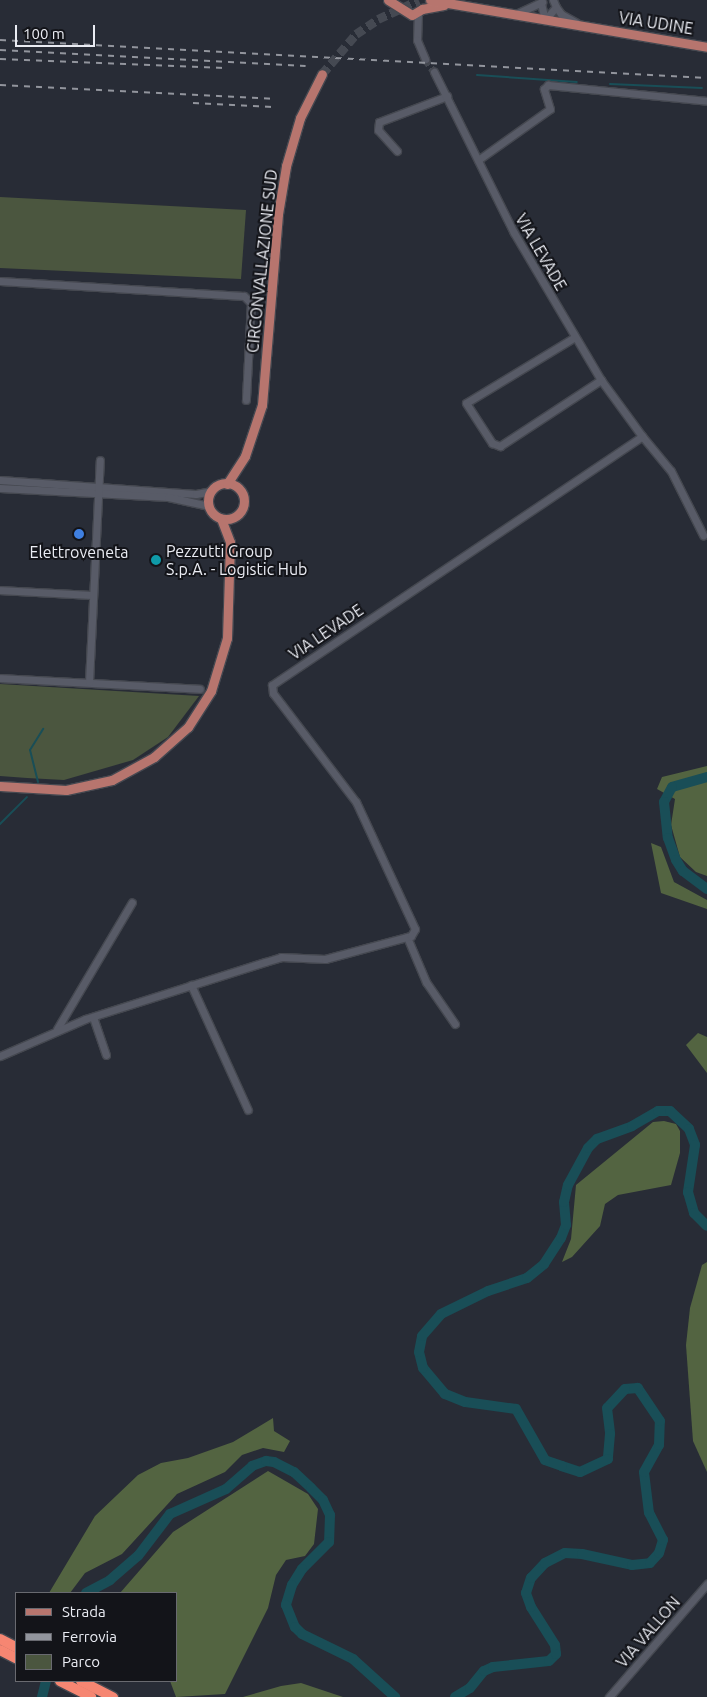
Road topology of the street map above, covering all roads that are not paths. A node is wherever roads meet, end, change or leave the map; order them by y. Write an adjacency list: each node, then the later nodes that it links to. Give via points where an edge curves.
1 (388, 0): 4 (main road)
2 (430, 0): 5 (main road, VIA UDINE)
3 (542, 2): 8 (street); 9 (street)
4 (402, 3): 7 (main road)
5 (451, 4): 7 (main road); 8 (main road, VIA UDINE)
6 (554, 4): 9 (street); 10 (street, via 561,14)
7 (418, 9): 12 (street, via 418,42)
8 (513, 15): 9 (main road, VIA UDINE)
9 (545, 20): 10 (main road, VIA UDINE)
10 (587, 27): 11 (main road, VIA UDINE)
11 (707, 47)
12 (425, 59)
13 (434, 72): 15 (street, VIA LEVADE)
14 (322, 74): 24 (main road, CIRCONVALLAZIONE SUD, via 300,118 286,166 278,214 264,394)
15 (447, 96): 17 (street, via 379,122 378,130); 18 (street, VIA LEVADE)
16 (707, 101): 18 (street, via 548,85 544,89 550,109)
17 (397, 151)
18 (478, 160): 20 (street, VIA LEVADE, via 514,234)
19 (0, 282): 22 (street, via 244,296 251,303)
20 (575, 337): 21 (street, VIA LEVADE); 21 (street, via 466,403 492,443 500,446)
21 (601, 380): 23 (street, VIA LEVADE)
22 (246, 400)
23 (642, 436): 36 (street, VIA LEVADE, via 671,471); 45 (street, VIA LEVADE, via 272,685 273,694 356,802 415,929)
24 (244, 456): 27 (main road); 30 (main road)
25 (100, 460): 28 (street)
26 (0, 480): 28 (street)
27 (227, 484): 30 (main road); 31 (main road)
28 (99, 485): 31 (street, via 196,494); 32 (street)
29 (0, 488): 32 (street)
30 (240, 489): 35 (main road, via 243,507)
31 (212, 491): 33 (main road)
32 (98, 493): 33 (street, via 168,497); 39 (street)
33 (209, 506): 34 (main road)
34 (221, 518): 35 (main road); 37 (main road)
35 (234, 518): 37 (main road)
36 (703, 535)
37 (230, 542): 43 (main road, via 229,617 223,658 211,691 188,727 154,756 112,780 66,790)
38 (0, 590): 39 (street)
39 (93, 595): 41 (street)
40 (0, 678): 41 (street)
41 (88, 682): 42 (street)
42 (200, 688)
43 (0, 786)
44 (132, 902): 49 (street)
45 (406, 937): 46 (street, via 325,959 282,957); 48 (street, via 426,982)
46 (191, 985): 47 (street); 52 (street)
47 (92, 1017): 49 (street); 50 (street)
48 (455, 1024)
49 (57, 1029): 51 (street)
50 (106, 1055)
51 (0, 1056)
52 (248, 1110)
53 (707, 1584): 62 (street, VIA VALLON)
54 (0, 1639): 55 (highway)
55 (15, 1646)
56 (0, 1650): 57 (highway)
57 (15, 1658)
58 (62, 1682): 60 (highway)
59 (83, 1682): 61 (highway)
60 (91, 1697)
61 (113, 1697)
62 (609, 1697)

